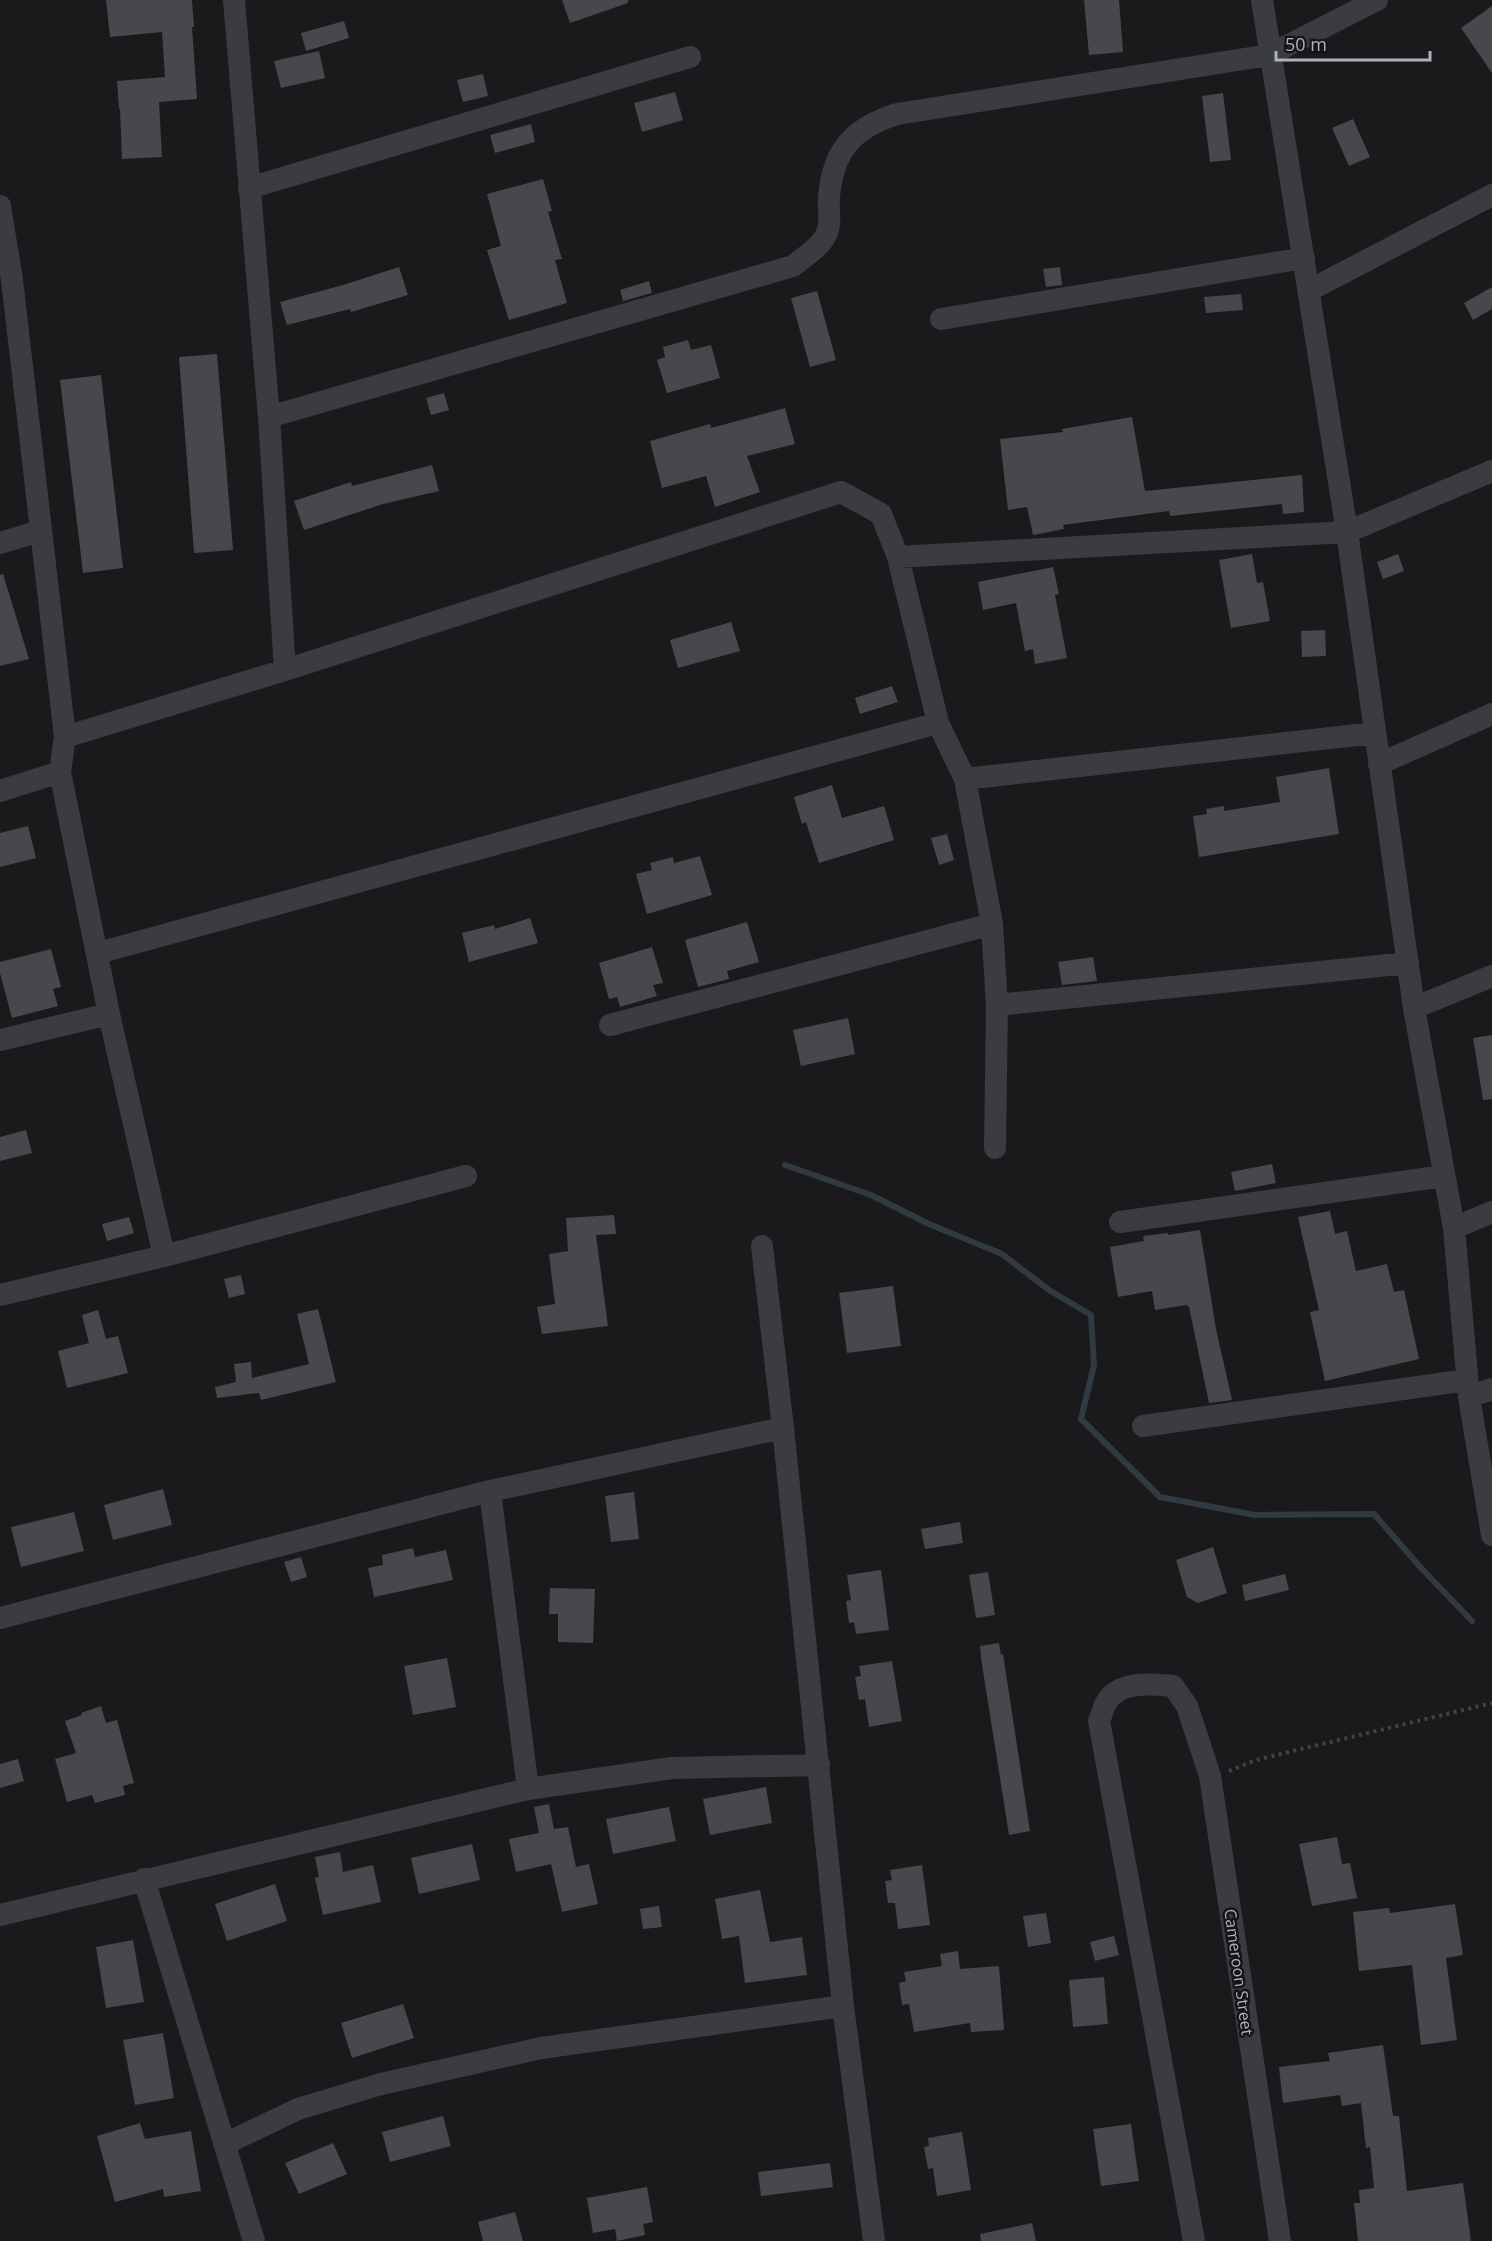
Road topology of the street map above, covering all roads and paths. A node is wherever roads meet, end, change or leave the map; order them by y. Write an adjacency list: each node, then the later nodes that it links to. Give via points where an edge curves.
1 (234, 0): 6 (street)
2 (1262, 0): 4 (street)
3 (1377, 0): 4 (street)
4 (1269, 55): 9 (street); 13 (street, via 897,114 875,121 854,136 837,160 830,184 829,229 819,245 793,266)
5 (690, 57): 6 (street)
6 (249, 189): 13 (street)
7 (1492, 195): 11 (street)
8 (0, 206): 10 (street)
9 (1304, 258): 11 (street); 12 (street)
10 (6, 281): 15 (street)
11 (1310, 290): 16 (street)
12 (941, 319)
13 (269, 417): 19 (street)
14 (1492, 471): 16 (street)
15 (40, 531): 17 (street); 23 (street)
16 (1347, 532): 18 (street); 22 (street)
17 (0, 543)
18 (898, 556): 19 (street, via 881,514 841,492); 21 (street)
19 (285, 670): 23 (street)
20 (1492, 714): 24 (street)
21 (938, 723): 26 (street); 29 (street)
22 (1375, 733): 24 (street); 26 (street)
23 (65, 737): 25 (street)
24 (1379, 764): 30 (street)
25 (60, 772): 27 (street); 29 (street)
26 (965, 779): 28 (street)
27 (0, 791)
28 (992, 924): 32 (street); 35 (street)
29 (98, 953): 34 (street)
30 (1408, 963): 32 (street); 33 (street)
31 (1492, 976): 33 (street)
32 (997, 1005): 37 (street)
33 (1414, 1008): 39 (street)
34 (110, 1014): 36 (street); 44 (street)
35 (610, 1025)
36 (0, 1040)
37 (995, 1148)
38 (466, 1176): 44 (street)
39 (1444, 1176): 41 (street); 42 (street)
40 (1492, 1212): 42 (street)
41 (1120, 1222)
42 (1454, 1228): 46 (street)
43 (762, 1246): 49 (street)
44 (164, 1256): 45 (street)
45 (0, 1295)
46 (1468, 1388): 47 (street); 48 (street); 51 (street)
47 (1492, 1389)
48 (1143, 1426)
49 (783, 1428): 50 (street); 54 (street)
50 (490, 1491): 52 (street); 56 (street)
51 (1492, 1535)
52 (0, 1618)
53 (1492, 1703): 55 (path, via 1256,1760)
54 (819, 1765): 56 (street, via 672,1768); 59 (street)
55 (1210, 1776): 63 (street, Cameroon Street, via 1187,1706 1173,1686 1147,1684 1124,1688 1107,1700 1100,1721); 64 (street, Cameroon Street)
56 (528, 1789): 57 (street)
57 (144, 1879): 58 (street); 60 (street)
58 (0, 1915)
59 (843, 2006): 60 (street, via 542,2048 393,2081 298,2109); 62 (street)
60 (225, 2144): 61 (street)
61 (254, 2241)
62 (874, 2241)
63 (1194, 2241)
64 (1280, 2241)

